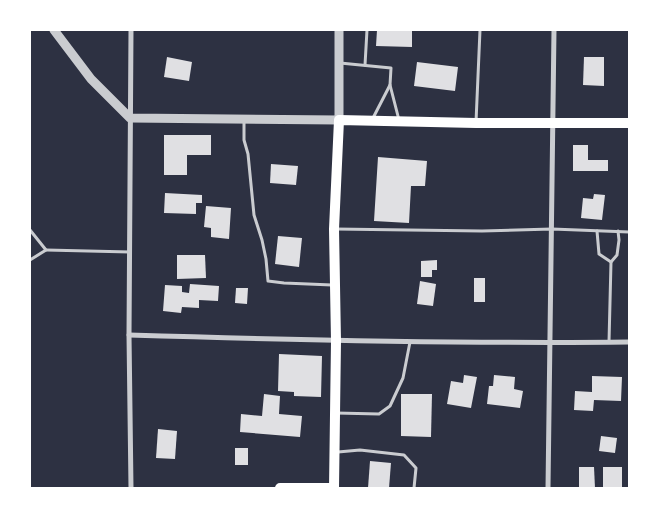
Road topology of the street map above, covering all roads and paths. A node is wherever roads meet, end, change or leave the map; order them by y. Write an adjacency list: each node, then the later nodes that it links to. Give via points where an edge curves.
1 (54, 30): 10 (street, via 91,79)
2 (131, 30): 10 (street)
3 (339, 30): 7 (street)
4 (366, 30): 8 (lane)
5 (480, 30): 17 (lane)
6 (554, 30): 15 (street)
7 (339, 63): 8 (lane); 12 (street)
8 (365, 65): 9 (lane, via 391,68)
9 (390, 85): 13 (lane); 14 (lane)
10 (130, 118): 11 (street); 25 (street)
11 (244, 119): 12 (street); 28 (lane, via 254,215 262,240 268,281)
12 (338, 120): 13 (main road); 18 (main road)
13 (371, 121): 14 (main road)
14 (399, 122): 17 (main road)
15 (554, 123): 16 (main road); 17 (main road); 19 (street)
16 (629, 123)
17 (476, 124)
18 (334, 228): 19 (lane); 28 (main road)
19 (552, 229): 21 (lane); 34 (street)
20 (30, 230): 24 (lane)
21 (597, 231): 22 (lane); 27 (lane, via 599,254)
22 (618, 232): 23 (lane); 27 (lane, via 617,255)
23 (629, 232)
24 (46, 250): 25 (lane); 26 (lane)
25 (130, 252): 29 (street)
26 (30, 260)
27 (610, 262): 32 (lane)
28 (335, 286): 30 (main road)
29 (129, 336): 30 (street); 37 (street)
30 (336, 340): 31 (street); 35 (main road)
31 (410, 341): 34 (street); 35 (lane, via 403,378 390,406 379,414)
32 (609, 342): 33 (street); 34 (street)
33 (629, 342)
34 (550, 343): 41 (street)
35 (335, 412): 36 (main road)
36 (334, 452): 39 (main road); 40 (lane, via 360,450 404,455 416,468)
37 (131, 488)
38 (280, 488): 39 (main road)
39 (334, 488)
40 (414, 488)
41 (548, 488)

